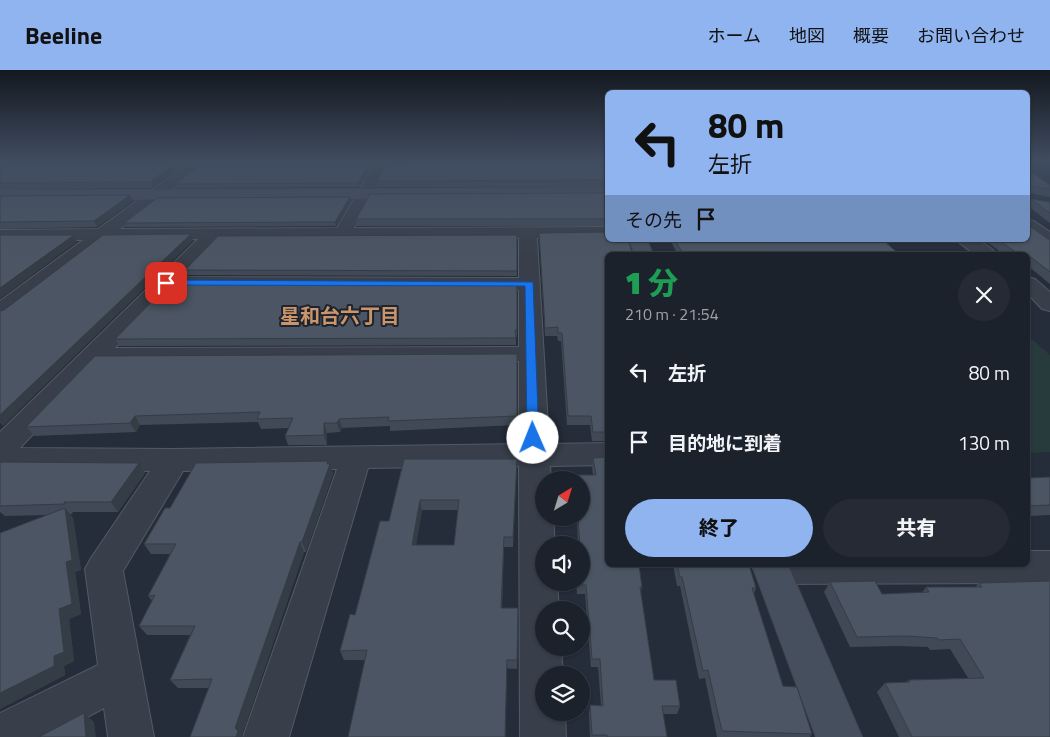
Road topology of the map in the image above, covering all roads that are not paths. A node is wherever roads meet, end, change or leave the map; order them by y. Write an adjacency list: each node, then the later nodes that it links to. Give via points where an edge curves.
1 (158, 192): 4 (street)
2 (413, 192): 3 (street)
3 (365, 194): 4 (street); 9 (street)
4 (154, 195): 5 (street); 12 (street)
5 (0, 196)
6 (1030, 226): 13 (street)
7 (605, 232): 10 (street)
8 (214, 234): 9 (street); 12 (street); 16 (street)
9 (342, 234): 10 (street)
10 (528, 234): 17 (street)
11 (0, 235): 12 (street)
12 (101, 235): 18 (street)
13 (1050, 240)
14 (968, 242): 15 (street)
15 (983, 252)
16 (166, 283): 17 (street); 20 (street)
17 (530, 284): 19 (street)
18 (0, 311)
19 (531, 354): 20 (street); 22 (street)
20 (94, 356): 21 (street)
21 (0, 450)
22 (533, 454): 23 (street); 24 (street); 33 (street)
23 (605, 454)
24 (356, 457): 26 (street); 32 (street)
25 (0, 459): 26 (street)
26 (174, 460): 29 (street, via 104,569)
27 (770, 567): 28 (street); 34 (street)
28 (1050, 567)
29 (121, 676): 30 (street); 31 (street)
30 (2, 737)
31 (131, 737)
32 (266, 737)
33 (543, 737)
34 (839, 737)

